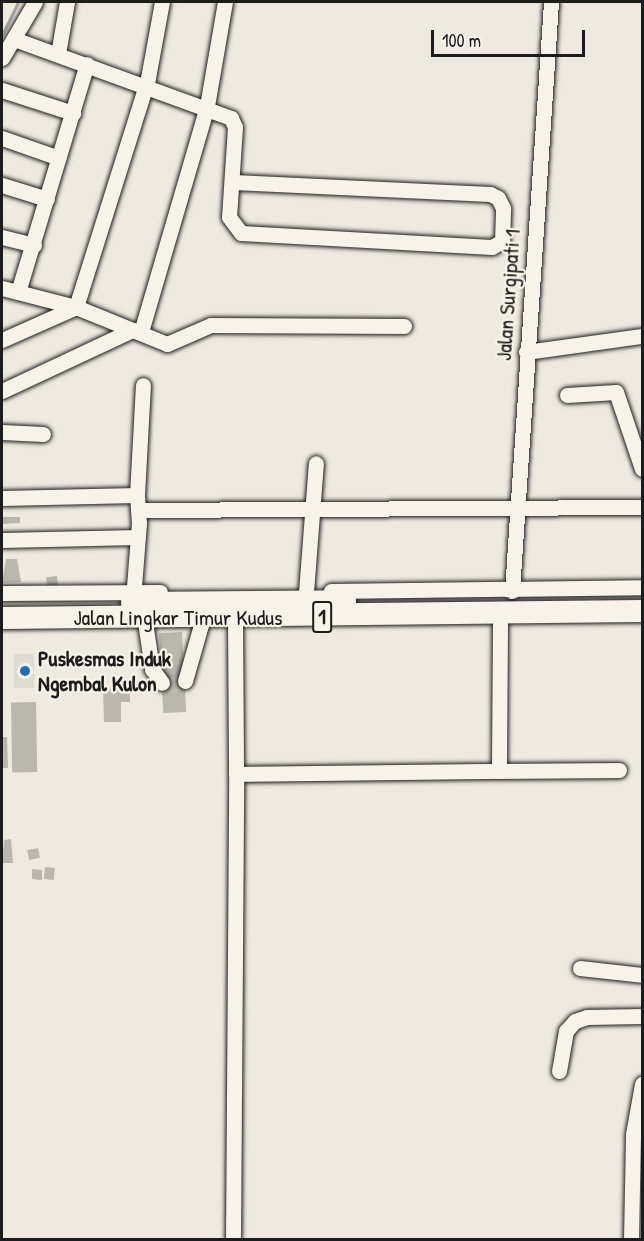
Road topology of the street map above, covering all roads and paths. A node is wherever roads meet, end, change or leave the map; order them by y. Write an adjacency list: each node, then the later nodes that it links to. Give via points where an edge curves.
1 (35, 2): 6 (street)
2 (67, 2): 7 (street)
3 (162, 2): 10 (street)
4 (225, 2): 12 (street)
5 (551, 2): 28 (street, Jalan Surgipati 1)
6 (14, 39): 7 (street); 8 (street)
7 (58, 54): 9 (street)
8 (2, 58)
9 (87, 64): 10 (street); 13 (street)
10 (145, 87): 12 (street); 23 (street)
11 (2, 90): 13 (street)
12 (207, 106): 16 (street, via 231,118 235,127); 25 (street)
13 (73, 114): 15 (street)
14 (2, 138): 15 (street)
15 (59, 158): 18 (street)
16 (233, 182): 16 (street, via 490,194 498,198 503,208 502,241 492,247 248,235 235,229 229,217)
17 (2, 185): 18 (street)
18 (48, 199): 20 (street)
19 (2, 237): 20 (street)
20 (34, 245): 22 (street)
21 (2, 288): 22 (street)
22 (18, 292): 23 (street)
23 (76, 307): 25 (street); 27 (street)
24 (404, 326): 25 (street, via 211,325 167,344)
25 (136, 331): 30 (street)
26 (642, 336): 28 (street)
27 (2, 340)
28 (526, 352): 40 (street, Jalan Surgipati 1)
29 (143, 385): 37 (street)
30 (2, 391)
31 (567, 395): 35 (street, via 612,390 620,396)
32 (2, 432): 33 (street)
33 (43, 435)
34 (316, 463): 39 (street)
35 (642, 469)
36 (2, 498): 37 (street)
37 (137, 502): 39 (street); 41 (street)
38 (642, 507): 40 (street)
39 (313, 508): 40 (street); 45 (street)
40 (517, 509): 44 (street, Jalan Surgipati 1)
41 (138, 537): 42 (street); 50 (street)
42 (2, 540)
43 (642, 587): 44 (street)
44 (512, 591): 45 (street)
45 (306, 592): 49 (street)
46 (2, 593): 50 (street)
47 (642, 597): 49 (highway, Jalan Lingkar Timur Kudus / 1)
48 (2, 603): 50 (highway, Jalan Lingkar Timur Kudus / 1)
49 (201, 609): 50 (highway, Jalan Lingkar Timur Kudus / 1); 54 (highway, Jalan Lingkar Timur Kudus / 1); 57 (street)
50 (137, 610): 52 (highway, Jalan Lingkar Timur Kudus / 1); 56 (street); 58 (street, via 152,669)
51 (642, 611): 54 (highway, Jalan Lingkar Timur Kudus / 1)
52 (2, 618)
53 (642, 618): 55 (street)
54 (236, 622): 55 (street); 61 (street)
55 (500, 624): 60 (street)
56 (2, 626)
57 (185, 681)
58 (162, 683)
59 (619, 770): 60 (street)
60 (499, 771): 61 (street)
61 (236, 774): 67 (street)
62 (580, 968): 63 (street)
63 (642, 975)
64 (642, 1016): 65 (street, via 587,1017 575,1021 566,1031)
65 (559, 1071)
66 (641, 1092): 68 (street, via 633,1134)
67 (232, 1239)
68 (631, 1239)

